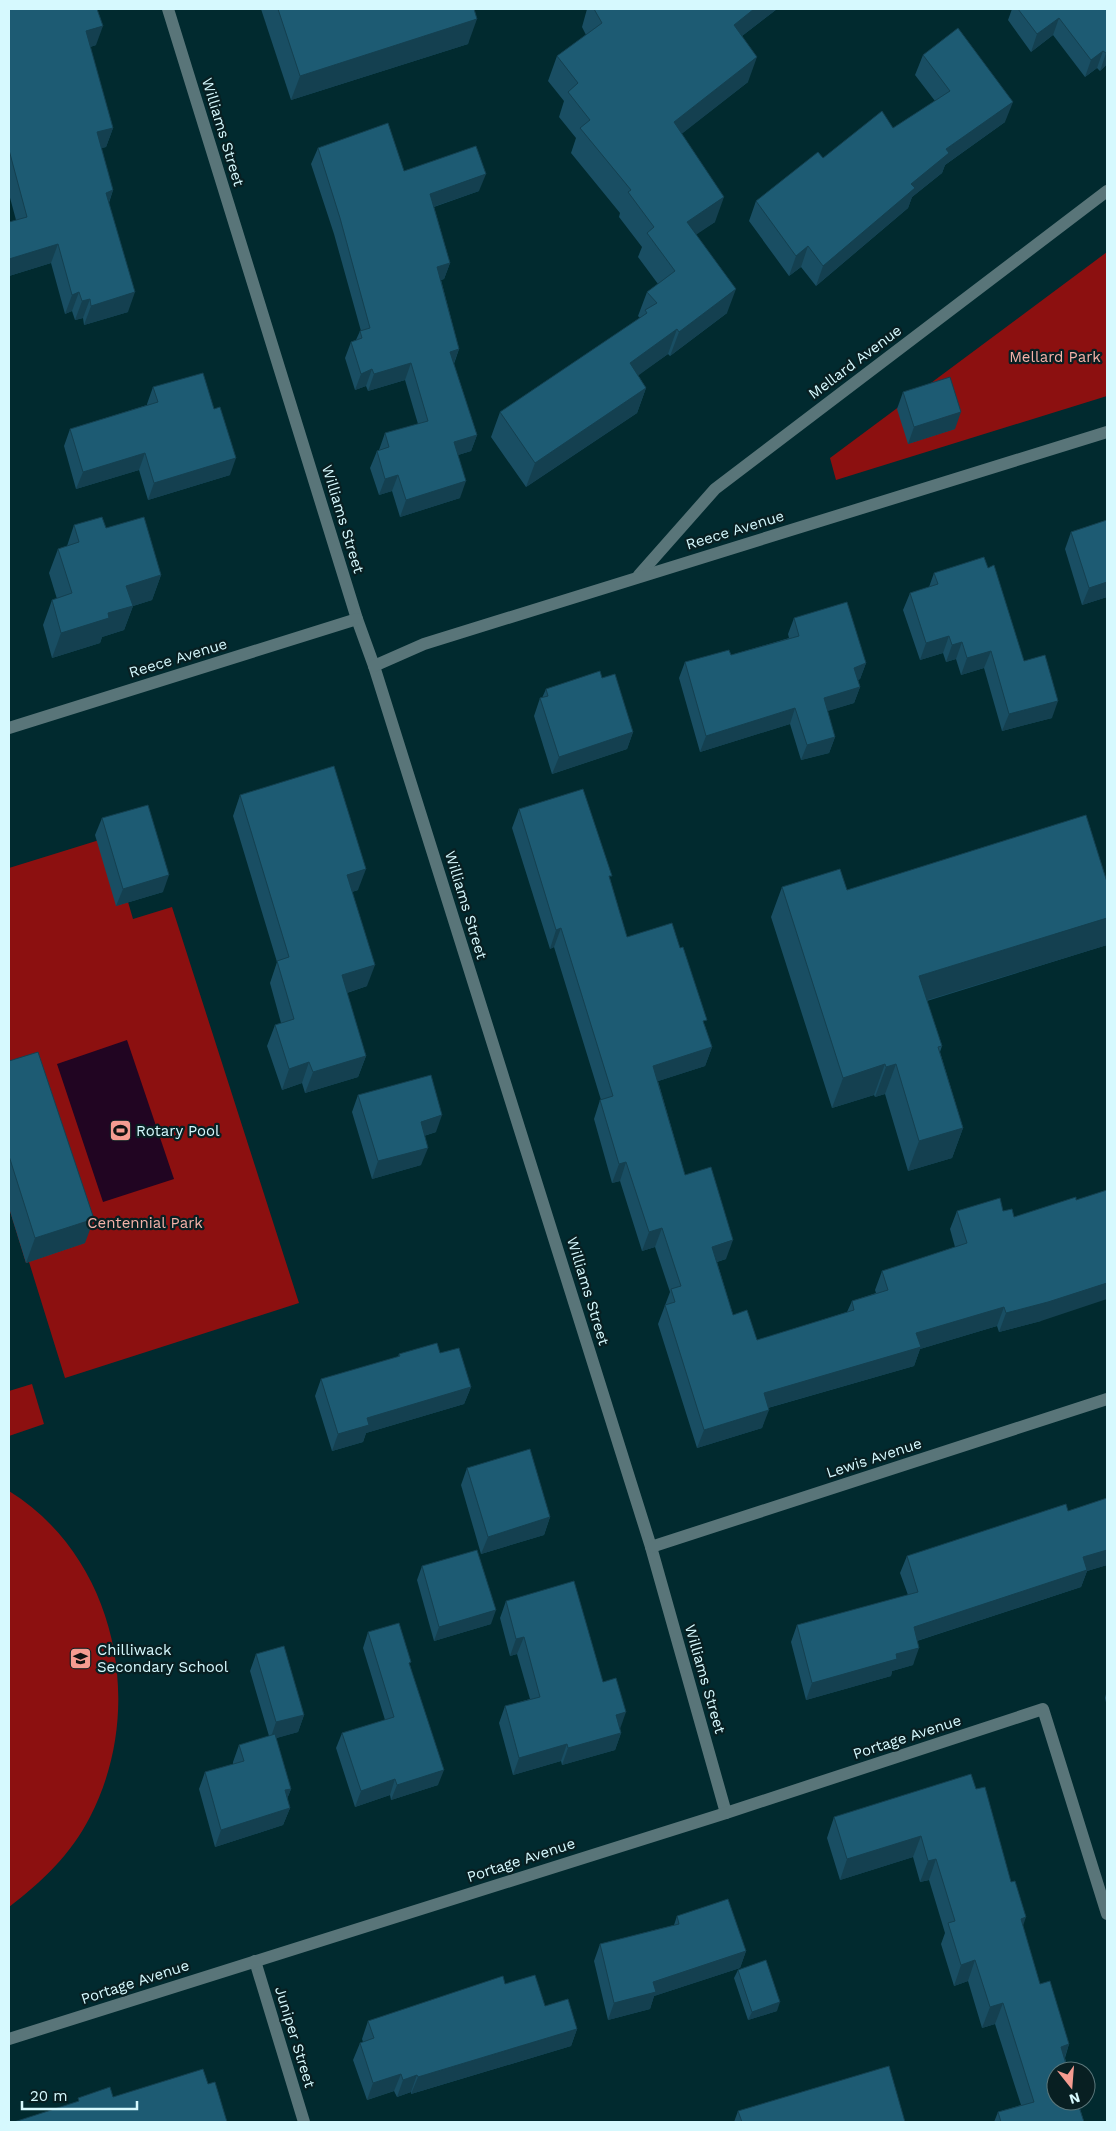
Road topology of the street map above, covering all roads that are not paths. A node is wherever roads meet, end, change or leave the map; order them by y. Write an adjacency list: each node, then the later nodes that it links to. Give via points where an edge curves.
1 (168, 9): 5 (street, Williams Street)
2 (1107, 191): 4 (street, Mellard Avenue, via 715,489)
3 (1107, 432): 4 (street, Reece Avenue)
4 (638, 576): 6 (street, Reece Avenue, via 424,644)
5 (357, 619): 6 (street, Williams Street); 7 (street, Reece Avenue)
6 (374, 666): 9 (street, Williams Street)
7 (9, 728)
8 (1107, 1400): 9 (street, Lewis Avenue)
9 (651, 1547): 10 (street, Williams Street)
10 (726, 1813): 11 (street, Portage Avenue, via 1043,1709); 12 (street, Portage Avenue)
11 (1107, 1914)
12 (255, 1961): 13 (street, Portage Avenue); 14 (street, Juniper Street)
13 (9, 2039)
14 (304, 2122)

